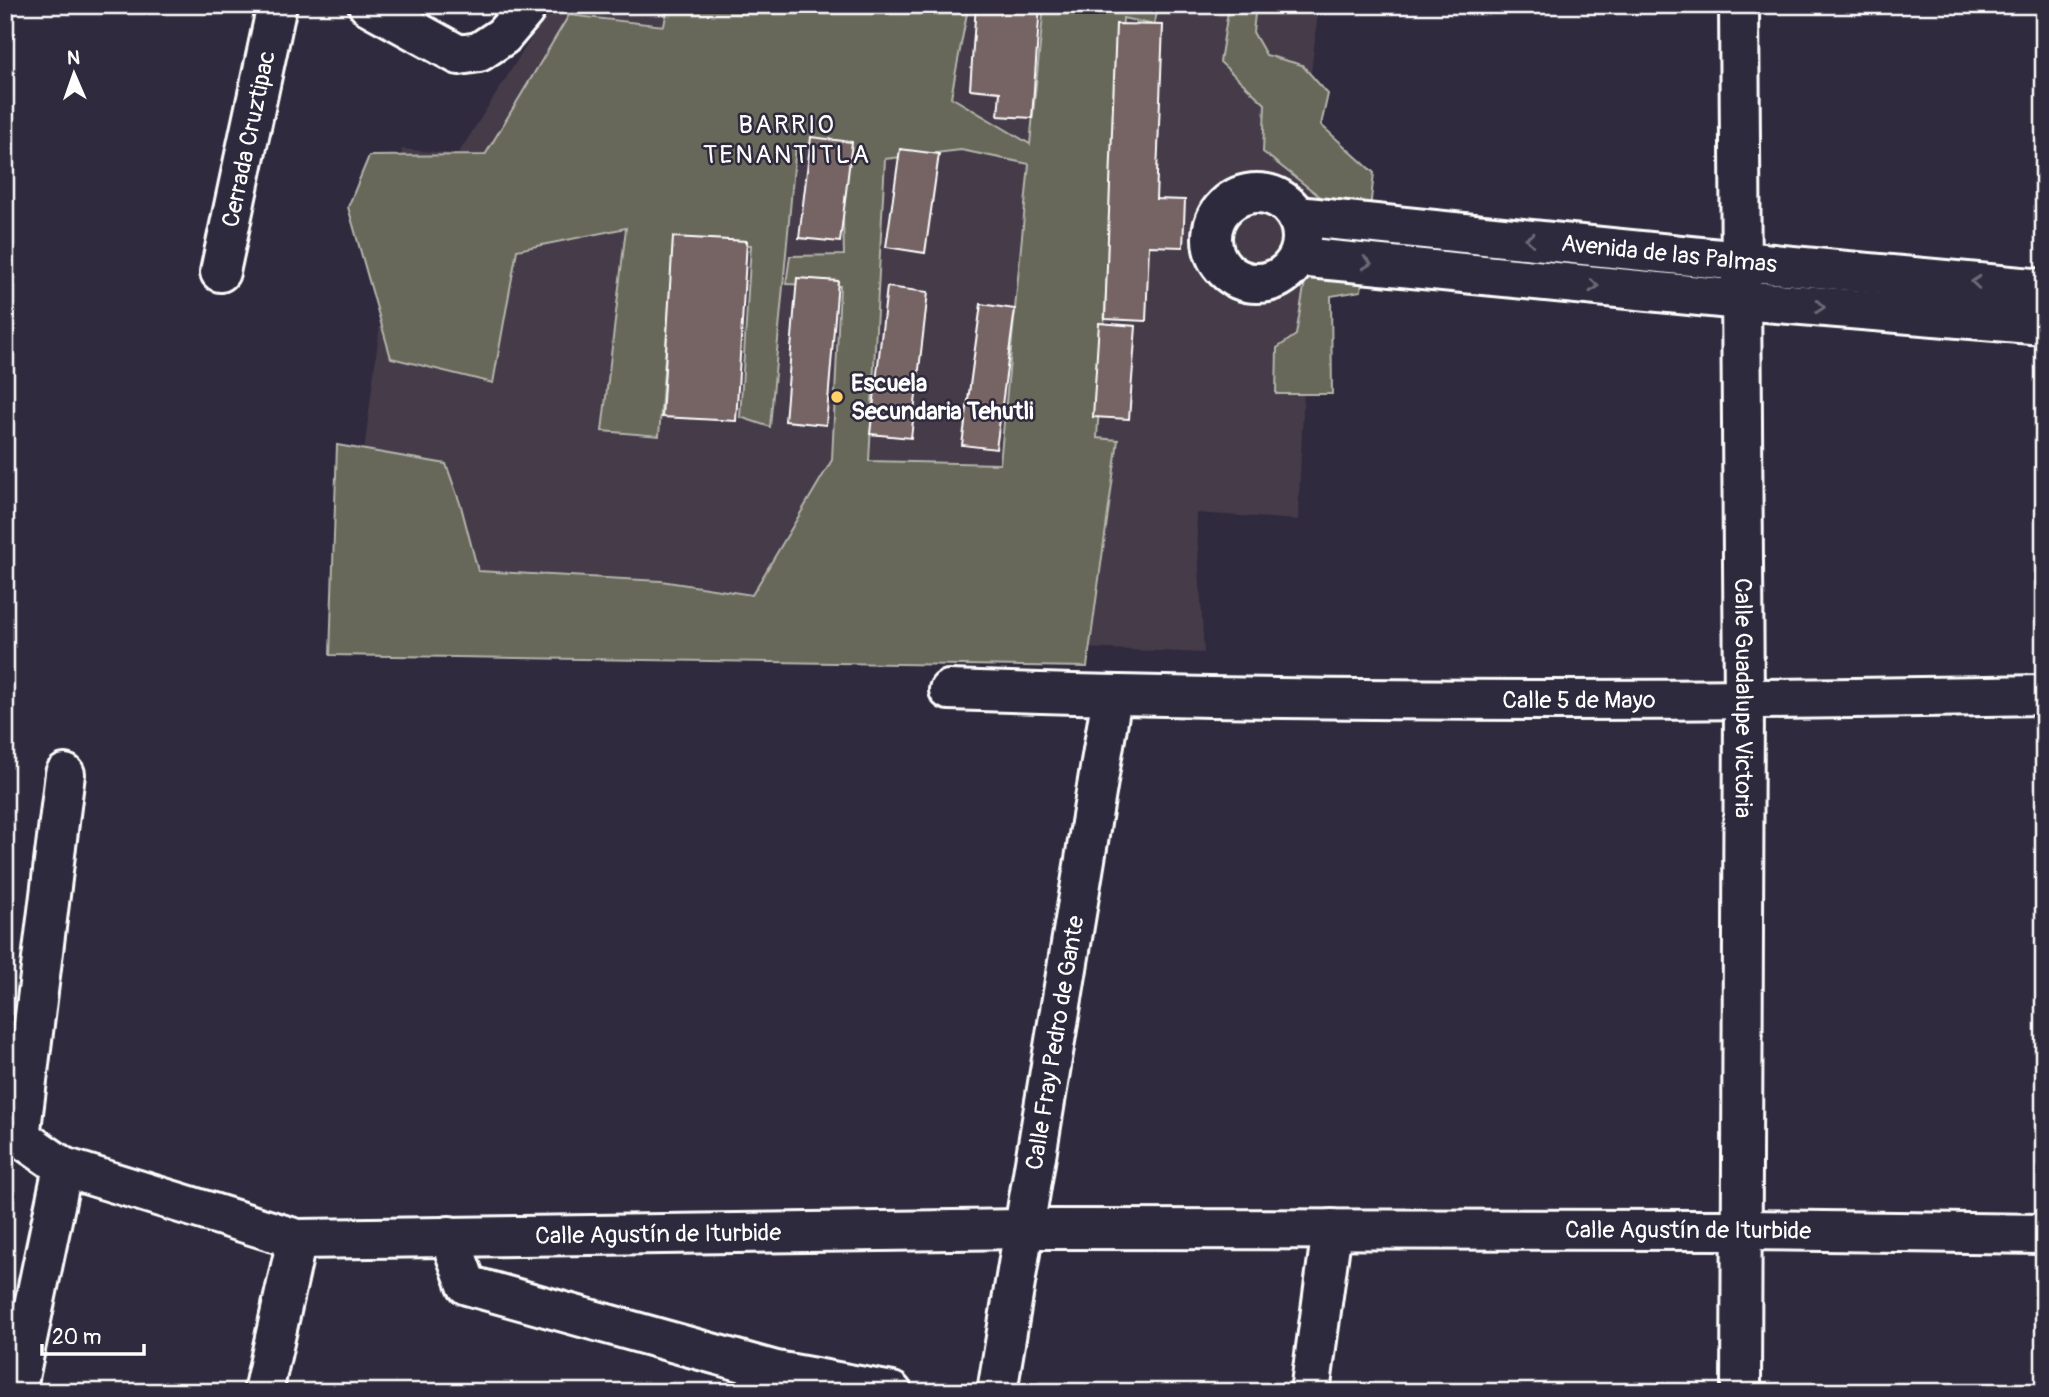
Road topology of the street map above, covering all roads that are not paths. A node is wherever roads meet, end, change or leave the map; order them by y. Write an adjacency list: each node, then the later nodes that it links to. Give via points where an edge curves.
1 (277, 5): 8 (street, Cerrada Cruztipac)
2 (368, 5): 3 (street, via 459,55 479,52 503,36)
3 (526, 5)
4 (1740, 5): 7 (street, Calle Guadalupe Victoria)
5 (1297, 216): 6 (street, via 1303,243); 6 (street, via 1276,196 1249,193 1237,197 1217,216 1212,242 1224,269 1250,282 1279,278); 7 (street, Avenida de las Palmas, one-way to 5)
6 (1299, 257): 10 (street, Avenida de las Palmas, one-way to 10)
7 (1740, 261): 9 (street, Avenida de las Palmas, one-way to 7); 10 (street, Calle Guadalupe Victoria)
8 (220, 272)
9 (2044, 289)
10 (1741, 300): 11 (street, Avenida de las Palmas, one-way to 11); 15 (street, Calle Guadalupe Victoria)
11 (2044, 325)
12 (949, 690): 14 (street, Calle 5 de Mayo)
13 (2044, 695): 15 (street, Calle 5 de Mayo)
14 (1112, 696): 15 (street, Calle 5 de Mayo); 19 (street, Calle Fray Pedro de Gante)
15 (1744, 701): 21 (street, Calle Guadalupe Victoria)
16 (65, 774): 17 (street)
17 (13, 1135): 18 (street, Calle Agustín de Iturbide)
18 (63, 1167): 24 (street, Calle Agustín de Iturbide); 25 (street)
19 (1026, 1229): 20 (street, Calle Agustín de Iturbide); 23 (street, Calle Agustín de Iturbide); 28 (street, Calle Fray Pedro de Gante)
20 (1332, 1229): 21 (street, Calle Agustín de Iturbide); 29 (street)
21 (1742, 1230): 22 (street, Calle Agustín de Iturbide); 30 (street, Calle Guadalupe Victoria)
22 (2044, 1234)
23 (450, 1236): 24 (street, Calle Agustín de Iturbide); 27 (street, via 467,1285 776,1371)
24 (297, 1239): 26 (street)
25 (16, 1392)
26 (263, 1392)
27 (892, 1392)
28 (997, 1392)
29 (1310, 1392)
30 (1741, 1392)

